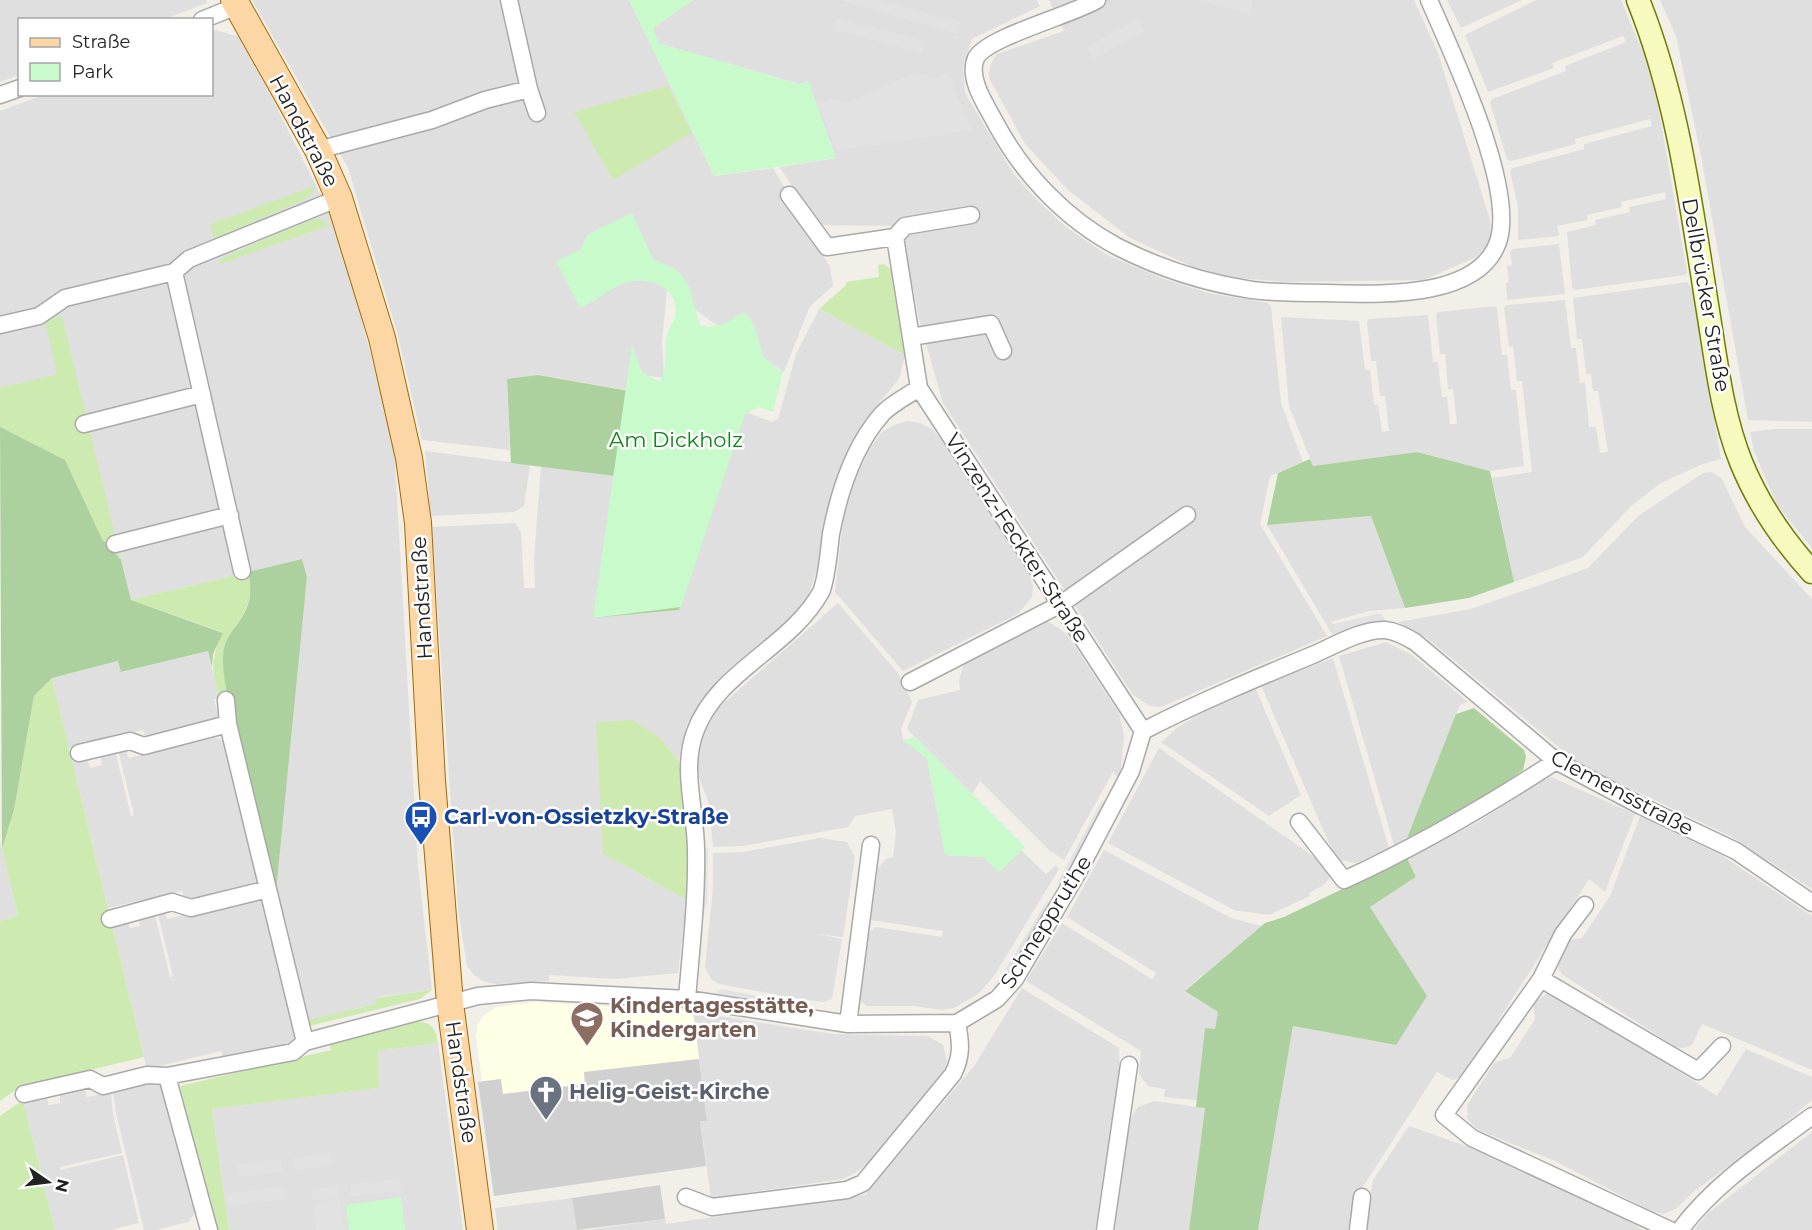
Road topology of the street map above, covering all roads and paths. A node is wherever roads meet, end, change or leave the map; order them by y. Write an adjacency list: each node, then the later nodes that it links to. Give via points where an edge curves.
1 (509, 0): 8 (street)
2 (1097, 0): 3 (street, via 1079,11 989,44 976,58 974,76 980,95 1008,147 1036,182 1081,223 1117,246 1193,276 1268,291 1377,294 1428,289 1460,279 1492,255 1499,239 1500,204 1493,170 1472,104)
3 (1429, 0)
4 (1638, 0): 27 (main road, Dellbrücker Straße, via 1672,101 1714,351 1740,461 1783,541)
5 (236, 3): 6 (street); 11 (main road, Handstraße)
6 (206, 18)
7 (18, 89): 9 (street)
8 (529, 89): 10 (street); 11 (street)
9 (0, 95)
10 (537, 113)
11 (318, 150): 13 (main road, Handstraße)
12 (789, 195): 15 (street, via 827,247)
13 (339, 198): 16 (street, via 189,259); 43 (main road, Handstraße, via 382,338 418,523 432,781)
14 (971, 215): 15 (street, via 905,226)
15 (895, 237): 18 (street, Vinzenz-Feckter-Straße)
16 (174, 272): 17 (street, via 65,298 39,316); 21 (street)
17 (0, 325)
18 (911, 337): 19 (street, via 991,324); 20 (street, Vinzenz-Feckter-Straße)
19 (1003, 351)
20 (919, 388): 28 (street, Vinzenz-Feckter-Straße); 42 (street, via 883,413 855,451 834,516 822,591 784,639 731,681 694,733 689,763 696,859)
21 (202, 394): 22 (street); 23 (street)
22 (84, 423)
23 (230, 515): 25 (street); 26 (street)
24 (1187, 515): 28 (street)
25 (115, 544)
26 (242, 571)
27 (1812, 572)
28 (1061, 604): 29 (street); 32 (street, Vinzenz-Feckter-Straße)
29 (910, 682)
30 (226, 700): 31 (street)
31 (228, 724): 33 (street, via 144,746 130,741); 37 (street)
32 (1143, 731): 34 (street, Clemensstraße, via 1249,681 1383,630 1415,642); 44 (street, Schneppruthe, via 1131,771 1086,858 1015,979 998,999)
33 (79, 753)
34 (1556, 761): 35 (street, via 1482,809 1344,880); 38 (street, Clemensstraße, via 1736,851)
35 (1299, 822)
36 (871, 845): 45 (street)
37 (268, 889): 40 (street, via 191,908 172,902); 46 (street)
38 (1812, 903)
39 (1585, 905): 41 (street, via 1563,934)
40 (110, 919)
41 (1541, 979): 47 (street, via 1698,1071); 58 (street, via 1444,1115 1472,1138)
42 (687, 999): 43 (street, via 531,991); 45 (street)
43 (450, 1003): 46 (street); 55 (main road, Handstraße)
44 (957, 1023): 45 (street); 52 (street, via 960,1060 953,1074 863,1183 847,1190 712,1207)
45 (848, 1024)
46 (305, 1042): 49 (street, via 292,1052)
47 (1722, 1046)
48 (1129, 1065): 56 (street)
49 (167, 1076): 50 (street, via 147,1076 103,1086 90,1080); 54 (street)
50 (24, 1094)
51 (1812, 1116): 59 (street, via 1723,1182 1700,1203)
52 (686, 1197)
53 (1362, 1197): 57 (street)
54 (204, 1229)
55 (480, 1230)
56 (1105, 1230)
57 (1358, 1230)
58 (1670, 1230)
59 (1680, 1230)

